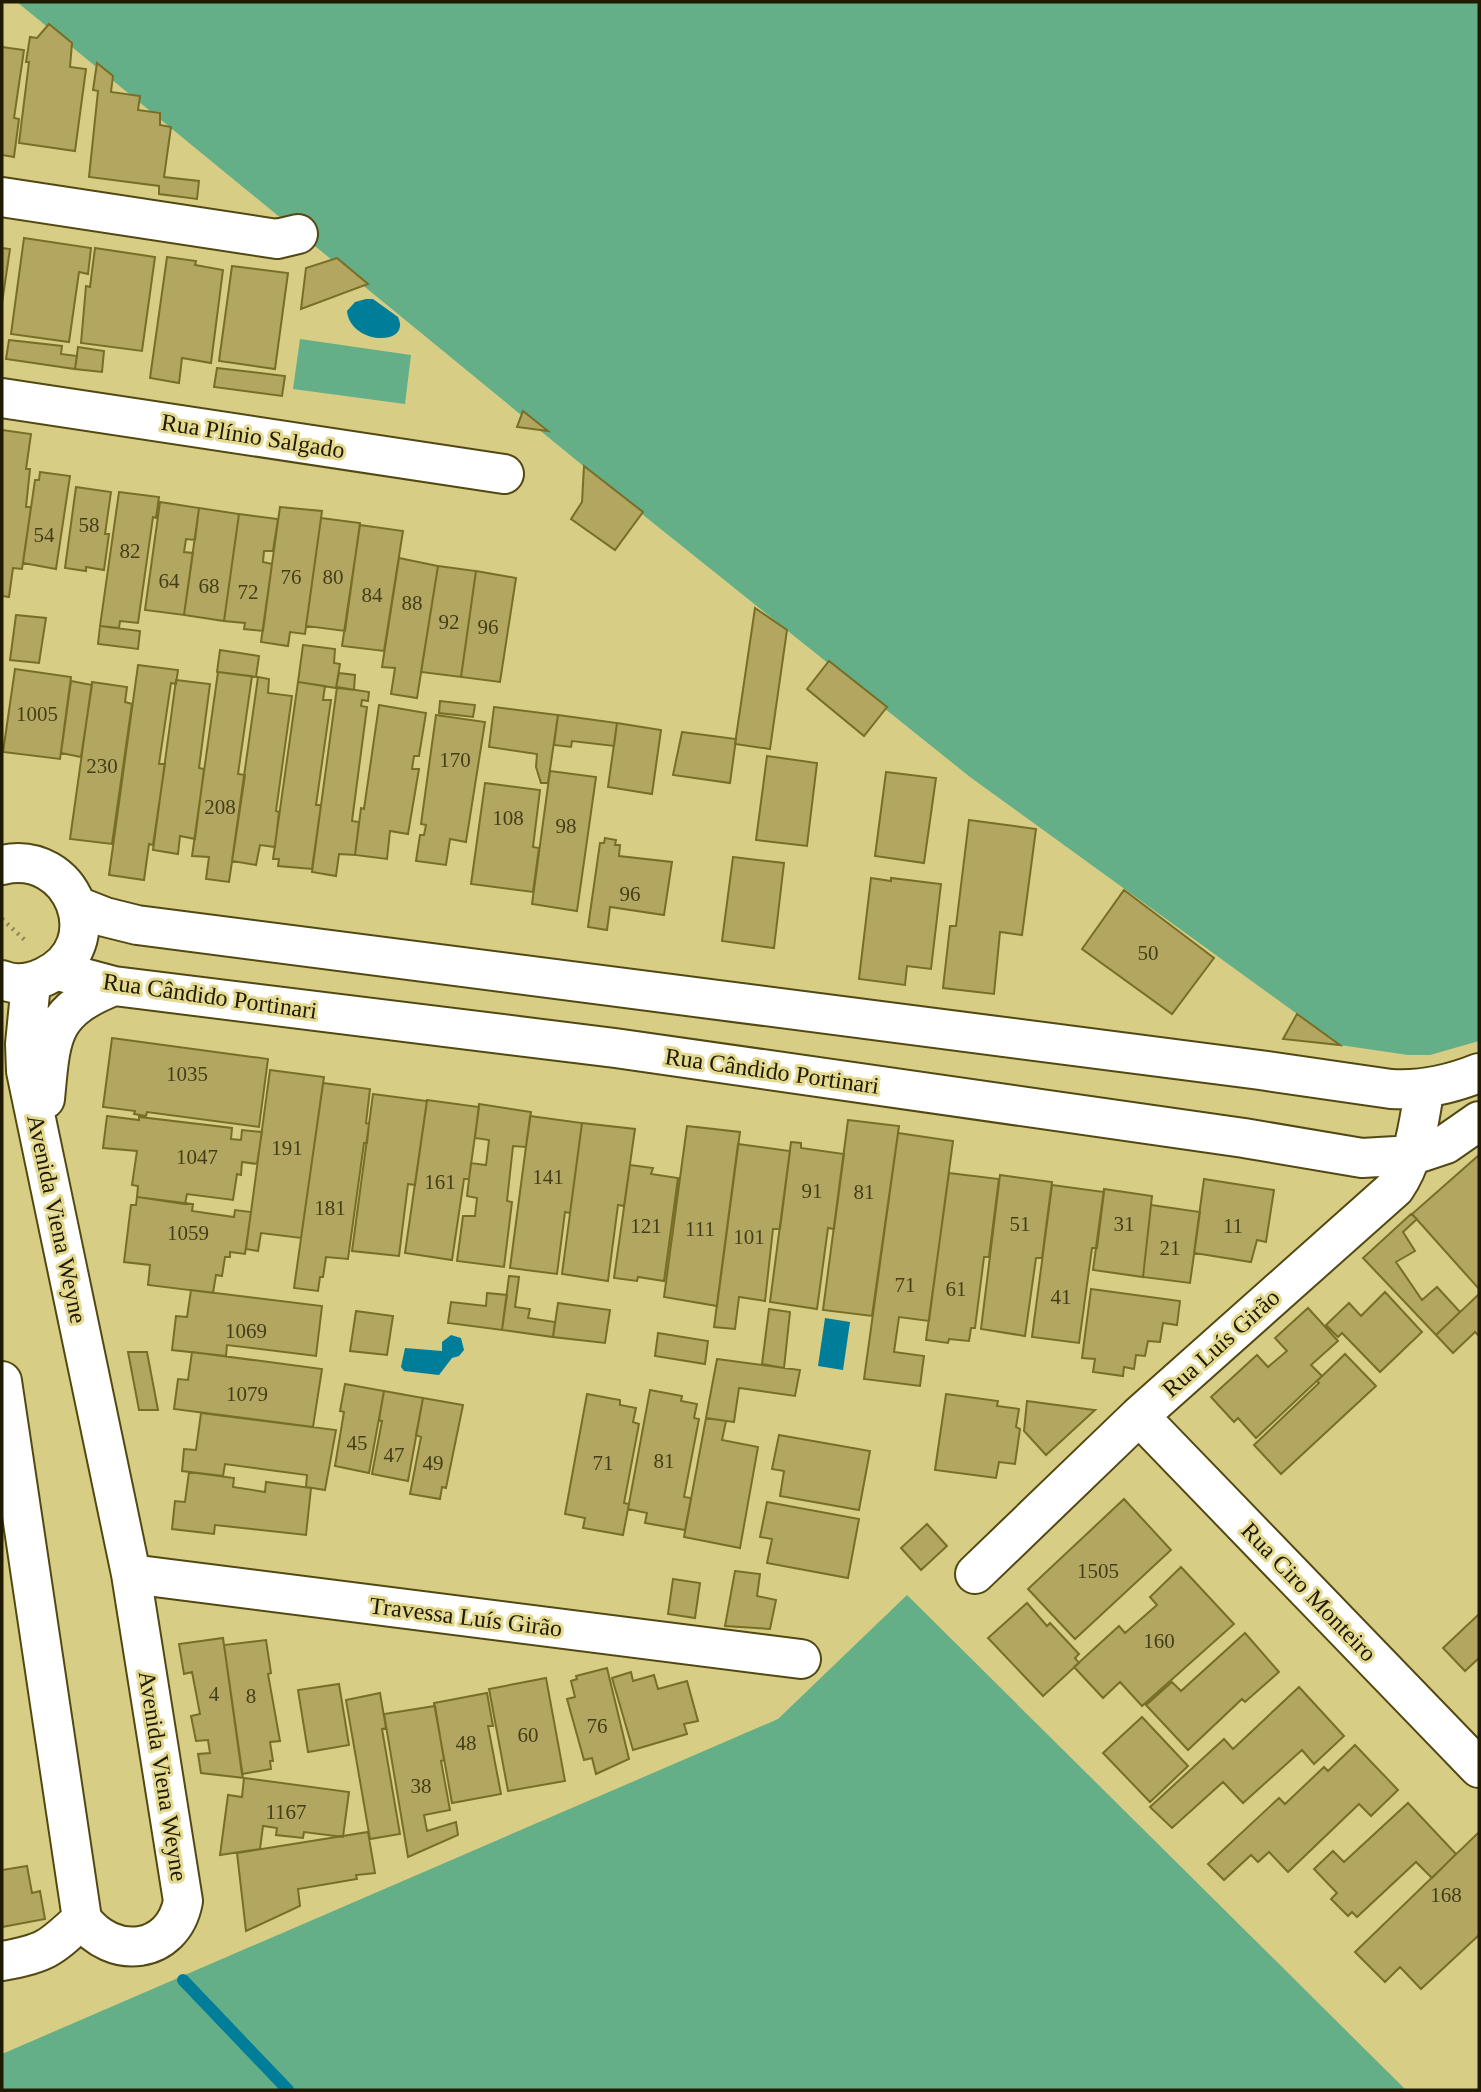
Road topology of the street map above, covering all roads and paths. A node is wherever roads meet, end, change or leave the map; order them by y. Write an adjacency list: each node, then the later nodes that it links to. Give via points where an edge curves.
1 (2, 197): 2 (street, via 277,239)
2 (298, 234)
3 (2, 398): 4 (street, Rua Plínio Salgado)
4 (504, 474)
5 (3, 864): 6 (street, via 28,863 49,870 67,886)
6 (78, 906): 7 (street, via 80,930 73,953); 9 (street, via 137,925)
7 (30, 978): 8 (street, Rua Cândido Portinari); 14 (street, Avenida Viena Weyne, via 26,1071)
8 (114, 986): 10 (street, Rua Cândido Portinari); 14 (street, via 84,999 59,1023 48,1071)
9 (624, 990): 10 (street); 12 (street, via 1391,1088)
10 (615, 1048): 15 (street, Rua Cândido Portinari, via 1362,1158)
11 (1479, 1073): 12 (street)
12 (1425, 1088): 15 (street, Rua Luís Girão)
13 (1479, 1121): 15 (street, Rua Cândido Portinari, via 1446,1144)
14 (41, 1140): 18 (street, Avenida Viena Weyne)
15 (1413, 1155): 17 (street, Rua Luís Girão, via 1395,1188)
16 (2, 1381): 22 (street)
17 (1139, 1416): 19 (street, Rua Luís Girão); 21 (street, Rua Ciro Monteiro)
18 (131, 1574): 20 (street, Travessa Luís Girão); 22 (street, Avenida Viena Weyne, via 183,1901 181,1916 167,1934 144,1947 105,1938)
19 (975, 1574)
20 (801, 1659)
21 (1479, 1768)
22 (82, 1919): 23 (street, via 34,1956)
23 (2, 1961)

